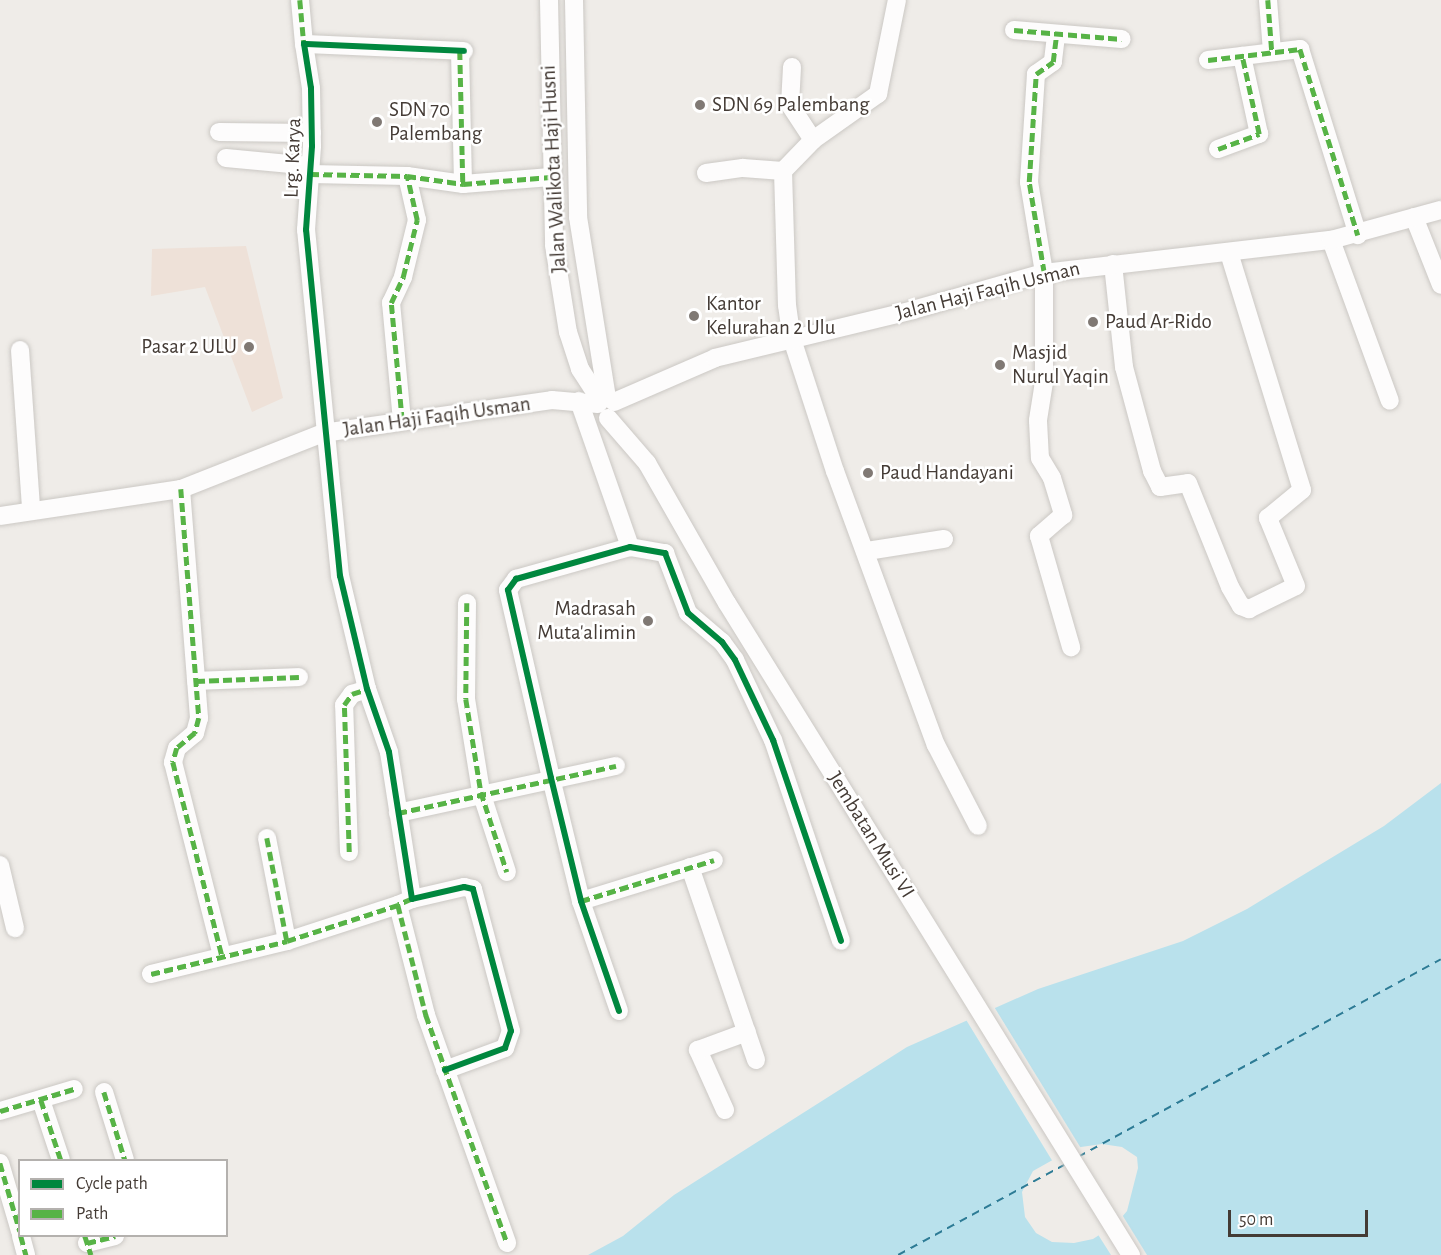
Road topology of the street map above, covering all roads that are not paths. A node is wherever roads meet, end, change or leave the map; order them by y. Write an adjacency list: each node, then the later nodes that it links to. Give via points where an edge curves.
1 (300, 0): 9 (street, Lrg. Karya)
2 (549, 0): 23 (street, Jalan Walikota Haji Husni)
3 (574, 0): 37 (street, Jalan Walikota Haji Husni, via 578,217)
4 (897, 0): 16 (street, via 878,94)
5 (1268, 0): 10 (street)
6 (1014, 30): 7 (street)
7 (1056, 36): 8 (street); 31 (street, via 1053,62 1036,74 1029,182)
8 (1122, 39)
9 (304, 44): 15 (street, Lrg. Karya, via 311,88); 24 (street, via 462,51)
10 (1272, 52): 11 (street); 27 (street, via 1295,48 1302,51)
11 (1242, 56): 12 (street); 17 (street, via 1259,134)
12 (1208, 60)
13 (792, 68): 16 (street, via 790,105)
14 (219, 132): 15 (street)
15 (312, 133): 19 (street, Lrg. Karya)
16 (813, 140): 20 (street)
17 (1218, 149)
18 (226, 158): 19 (street)
19 (310, 170): 22 (street); 39 (street, Lrg. Karya, via 306,230)
20 (783, 171): 21 (street, via 743,168); 33 (street, via 787,305)
21 (706, 173)
22 (408, 176): 24 (street); 38 (street, via 417,220 403,277 391,303)
23 (551, 177): 24 (street); 37 (street, Jalan Walikota Haji Husni, via 554,245 568,332 580,369)
24 (463, 184)
25 (1441, 210): 26 (street, Jalan Haji Faqih Usman)
26 (1413, 217): 27 (street, Jalan Haji Faqih Usman); 32 (street)
27 (1366, 232): 28 (street, Jalan Haji Faqih Usman)
28 (1331, 240): 29 (street, Jalan Haji Faqih Usman); 36 (street)
29 (1229, 252): 30 (street, Jalan Haji Faqih Usman); 30 (street, via 1302,489 1268,518 1296,586 1249,609 1241,606 1230,587 1188,483 1160,487 1152,471 1124,367)
30 (1113, 264): 31 (street, Jalan Haji Faqih Usman)
31 (1044, 273): 33 (street, Jalan Haji Faqih Usman); 47 (street, via 1040,458 1052,478 1063,515 1039,536)
32 (1441, 285)
33 (792, 339): 37 (street, Jalan Haji Faqih Usman, via 715,358); 45 (street, via 835,471)
34 (20, 350): 41 (street)
35 (579, 401): 37 (street, Jalan Haji Faqih Usman); 38 (street, Jalan Haji Faqih Usman, via 565,399); 44 (street)
36 (1390, 401)
37 (606, 405): 87 (street, Jembatan Musi VI, via 647,463 727,603)
38 (402, 421): 39 (street, Jalan Haji Faqih Usman)
39 (323, 433): 40 (street, Jalan Haji Faqih Usman); 50 (street, Lrg. Karya, via 340,576)
40 (181, 489): 41 (street, Jalan Haji Faqih Usman); 49 (street)
41 (31, 509): 42 (street, Jalan Haji Faqih Usman)
42 (0, 516)
43 (944, 539): 45 (street)
44 (630, 547): 52 (street, via 516,579 509,585); 66 (street, via 665,553 688,613 722,642 735,660 774,740)
45 (867, 551): 55 (street, via 936,745)
46 (467, 603): 53 (street, via 466,699)
47 (1071, 647)
48 (299, 677): 49 (street)
49 (196, 681): 67 (street, via 198,726 177,748 173,762)
50 (367, 689): 54 (street, Lrg. Karya, via 390,752); 57 (street, via 352,694 344,705)
51 (616, 766): 52 (street)
52 (551, 778): 53 (street); 62 (street)
53 (481, 792): 54 (street); 61 (street)
54 (398, 813): 63 (street, Lrg. Karya)
55 (978, 826)
56 (267, 838): 65 (street)
57 (349, 852)
58 (714, 860): 60 (street)
59 (0, 865): 64 (street)
60 (690, 867): 62 (street); 70 (street)
61 (507, 872)
62 (581, 901): 69 (street)
63 (405, 902): 65 (street); 72 (street, Lrg. Karya); 72 (street, via 464,887 473,889 510,1023 510,1040 505,1048)
64 (15, 928)
65 (287, 941): 67 (street)
66 (841, 941)
67 (222, 956): 68 (street)
68 (151, 974)
69 (619, 1011)
70 (747, 1032): 71 (street); 76 (street, via 698,1050)
71 (756, 1060)
72 (445, 1070): 84 (street, Lrg. Karya)
73 (74, 1089): 75 (street)
74 (104, 1092): 79 (street)
75 (41, 1100): 77 (street); 78 (street)
76 (725, 1110)
77 (0, 1111)
78 (60, 1159)
79 (124, 1159)
80 (0, 1163): 81 (street)
81 (18, 1226)
82 (21, 1237): 86 (street)
83 (112, 1237): 85 (street)
84 (507, 1243)
85 (87, 1245)
86 (26, 1255)
87 (1131, 1255)

